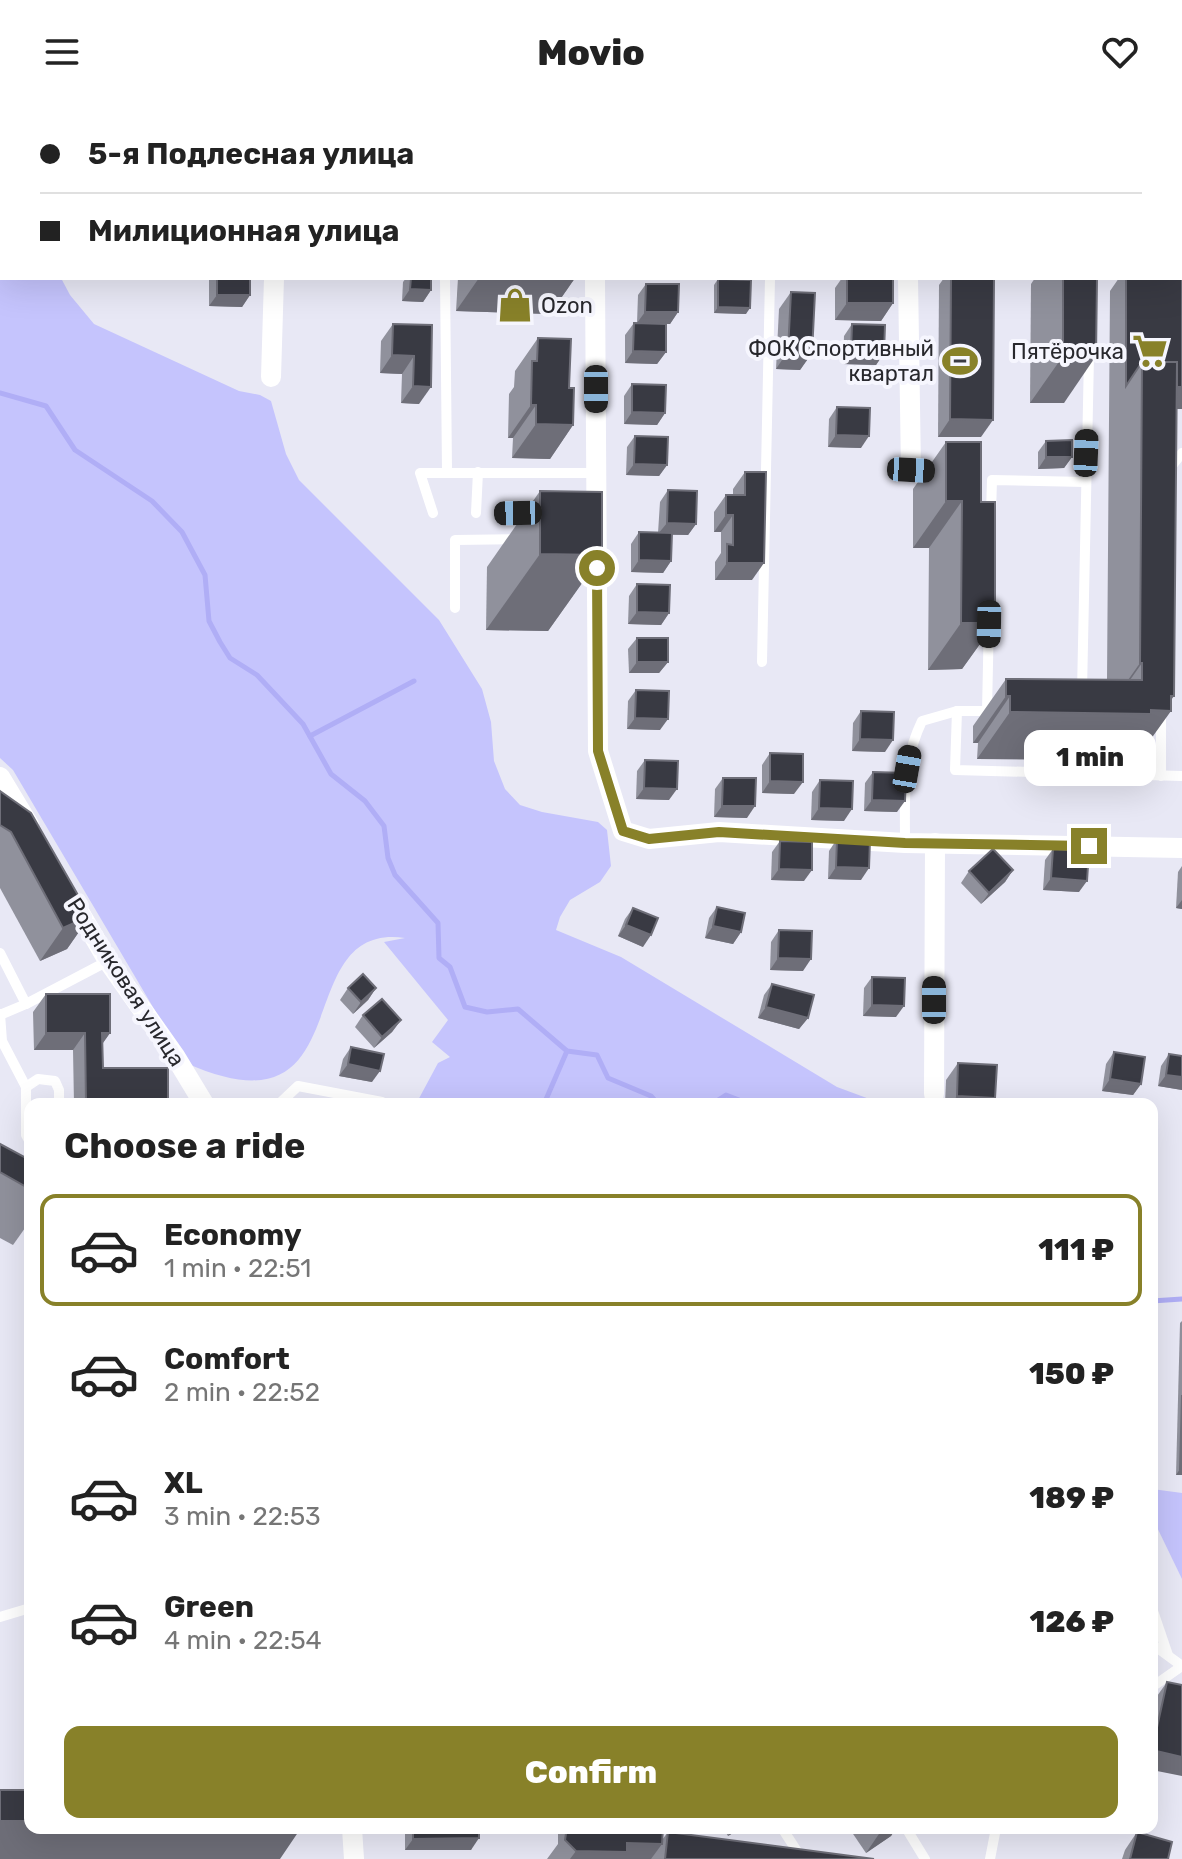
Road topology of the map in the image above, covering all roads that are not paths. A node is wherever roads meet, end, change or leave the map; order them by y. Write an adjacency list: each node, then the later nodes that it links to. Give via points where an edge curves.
1 (274, 280): 7 (street)
2 (445, 280): 9 (lane)
3 (595, 280): 12 (street)
4 (770, 280): 25 (lane)
5 (908, 280): 10 (street)
6 (1089, 342): 16 (lane)
7 (271, 377)
8 (1182, 453): 13 (lane)
9 (447, 471): 11 (lane); 17 (lane, via 420,473)
10 (918, 471)
11 (478, 472): 12 (lane); 18 (lane)
12 (596, 473): 34 (street, via 591,508 598,751 623,831 649,839 719,832)
13 (1168, 475)
14 (979, 477): 15 (lane)
15 (992, 480): 16 (lane); 21 (lane)
16 (1085, 482): 27 (lane)
17 (433, 513)
18 (476, 513)
19 (501, 514): 20 (lane, via 541,513)
20 (535, 526)
21 (991, 526)
22 (534, 538): 24 (lane, via 455,540)
23 (990, 603): 29 (lane)
24 (455, 608)
25 (762, 662)
26 (1161, 696): 31 (lane)
27 (1082, 697)
28 (957, 711): 29 (lane); 31 (lane, via 955,770); 34 (lane, via 922,721 911,745)
29 (987, 711): 30 (lane)
30 (1003, 711)
31 (1161, 776): 32 (lane)
32 (1182, 776)
33 (0, 777): 36 (street)
34 (905, 843): 35 (street)
35 (935, 843): 37 (street); 45 (street)
36 (41, 845)
37 (1182, 848)
38 (63, 884): 40 (street, Родниковая улица)
39 (0, 953): 41 (lane)
40 (108, 961): 41 (lane); 48 (street, Родниковая улица)
41 (26, 1004): 42 (lane)
42 (0, 1014): 43 (lane)
43 (1, 1041): 44 (lane)
44 (26, 1087): 46 (lane); 47 (lane, via 38,1079 55,1081)
45 (934, 1094)
46 (26, 1098)
47 (59, 1098)
48 (200, 1098)
49 (285, 1098): 50 (lane, via 298,1086)
50 (361, 1098)
51 (24, 1610): 52 (lane)
52 (0, 1617)
53 (1158, 1626): 55 (lane)
54 (1158, 1648): 55 (lane)
55 (1168, 1655): 56 (lane)
56 (1182, 1666): 57 (lane)
57 (1158, 1685)
58 (352, 1834): 62 (street)
59 (786, 1834): 63 (lane)
60 (910, 1834): 64 (lane)
61 (995, 1834): 65 (lane)
62 (354, 1859)
63 (802, 1859)
64 (925, 1859)
65 (990, 1859)

